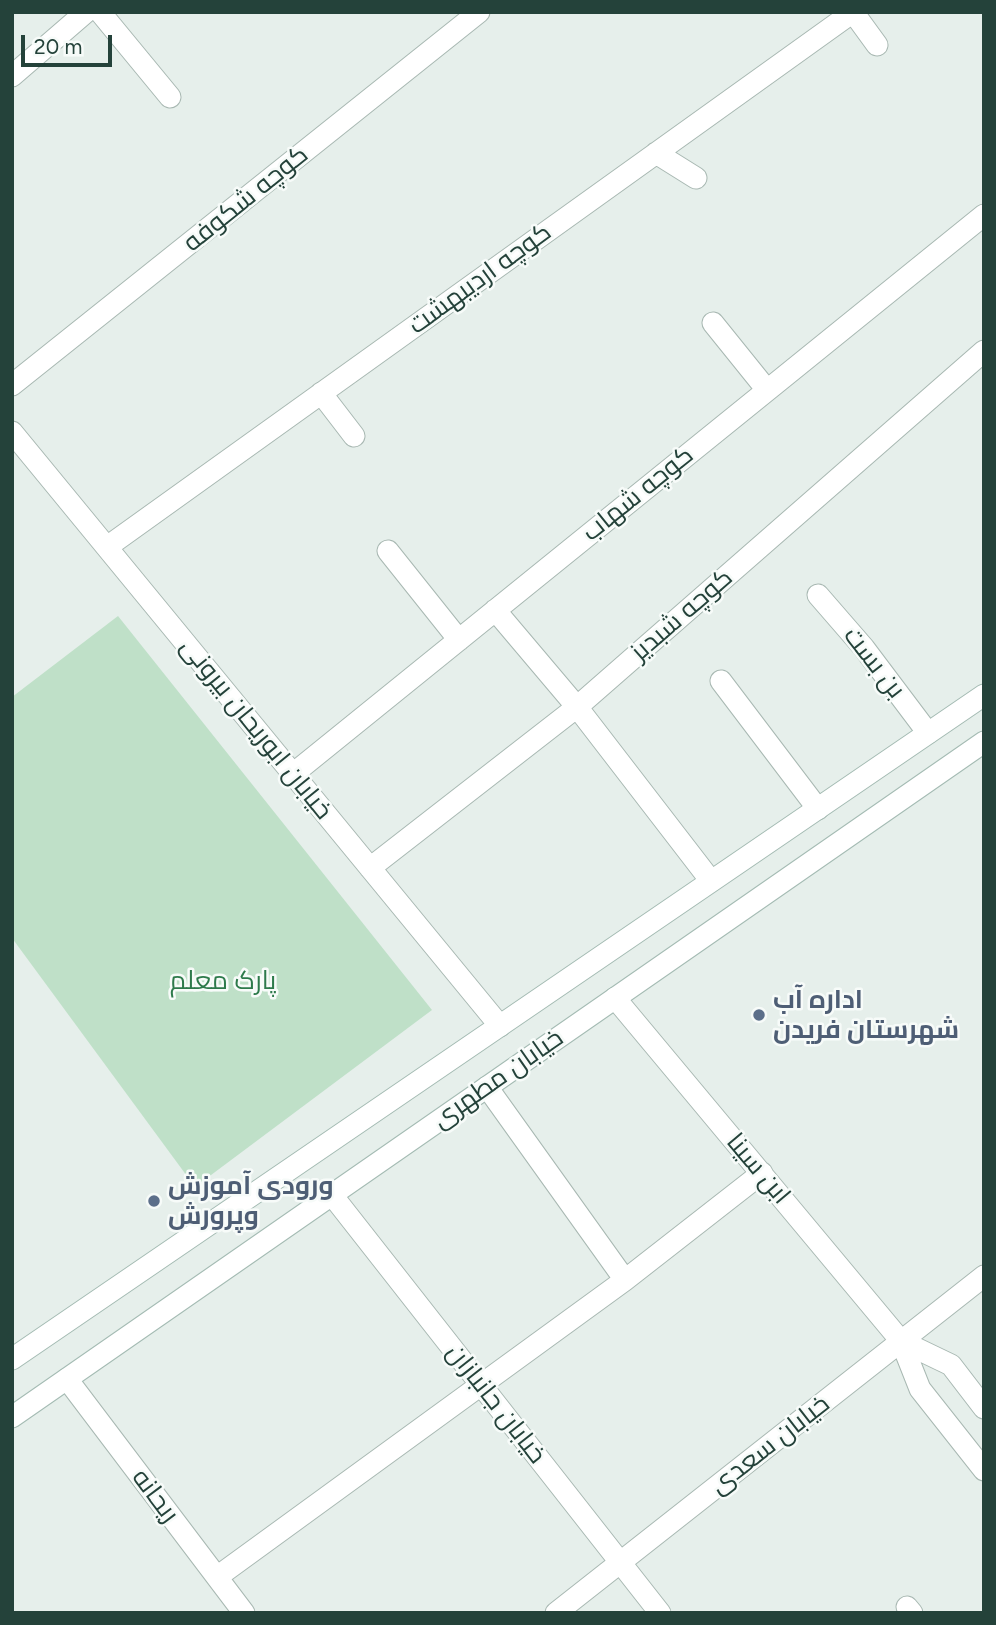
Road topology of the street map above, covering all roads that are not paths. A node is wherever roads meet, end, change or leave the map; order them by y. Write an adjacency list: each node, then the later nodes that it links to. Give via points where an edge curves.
1 (86, 12): 6 (street)
2 (100, 12): 7 (street)
3 (479, 12): 13 (street, کوچه شکوفه)
4 (853, 12): 5 (street); 8 (street, کوچه اردیبهشت)
5 (877, 45)
6 (12, 76)
7 (170, 97)
8 (656, 153): 9 (street); 15 (street, کوچه اردیبهشت)
9 (696, 178)
10 (984, 215): 14 (street, کوچه شهاب)
11 (713, 323): 14 (street)
12 (984, 351): 25 (street, کوچه شبدیز)
13 (12, 386)
14 (767, 390): 21 (street, کوچه شهاب)
15 (321, 393): 17 (street); 18 (street, کوچه اردیبهشت)
16 (12, 432): 18 (street, خیابان ابوریحان بیرونی)
17 (354, 436)
18 (107, 547): 28 (street, خیابان ابوریحان بیرونی)
19 (388, 551): 22 (street)
20 (818, 595): 26 (street, بن بست)
21 (495, 610): 22 (street, کوچه شهاب); 25 (street)
22 (459, 640): 28 (street, کوچه شهاب)
23 (721, 681): 29 (street)
24 (984, 695): 26 (street, خیابان مطهری)
25 (577, 707): 30 (street, کوچه شبدیز); 31 (street)
26 (928, 733): 29 (street, خیابان مطهری)
27 (984, 742): 32 (street, خیابان مطهری)
28 (293, 774): 30 (street, خیابان ابوریحان بیرونی)
29 (818, 809): 31 (street, خیابان مطهری)
30 (370, 868): 33 (street, خیابان ابوریحان بیرونی)
31 (711, 881): 33 (street, خیابان مطهری)
32 (615, 998): 34 (street, خیابان مطهری); 35 (street, ابن سینا)
33 (500, 1026): 40 (street, خیابان مطهری)
34 (487, 1087): 36 (street, خیابان مطهری); 38 (street)
35 (762, 1173): 38 (street); 39 (street, ابن سینا)
36 (332, 1195): 41 (street, خیابان مطهری); 42 (street, خیابان جانبازان)
37 (984, 1276): 39 (street, خیابان سعدی)
38 (625, 1280): 42 (street)
39 (901, 1341): 43 (street, ابن سینا, via 951,1365); 45 (street, ابن سینا, via 920,1389); 46 (street, خیابان سعدی)
40 (12, 1359)
41 (67, 1379): 44 (street, خیابان مطهری); 47 (street, ریحانه)
42 (482, 1386): 46 (street, خیابان جانبازان); 47 (street)
43 (984, 1408)
44 (12, 1417)
45 (984, 1471)
46 (620, 1562): 49 (street, خیابان سعدی); 50 (street, خیابان جانبازان)
47 (217, 1577): 48 (street, ریحانه)
48 (244, 1613)
49 (556, 1613)
50 (660, 1613)

